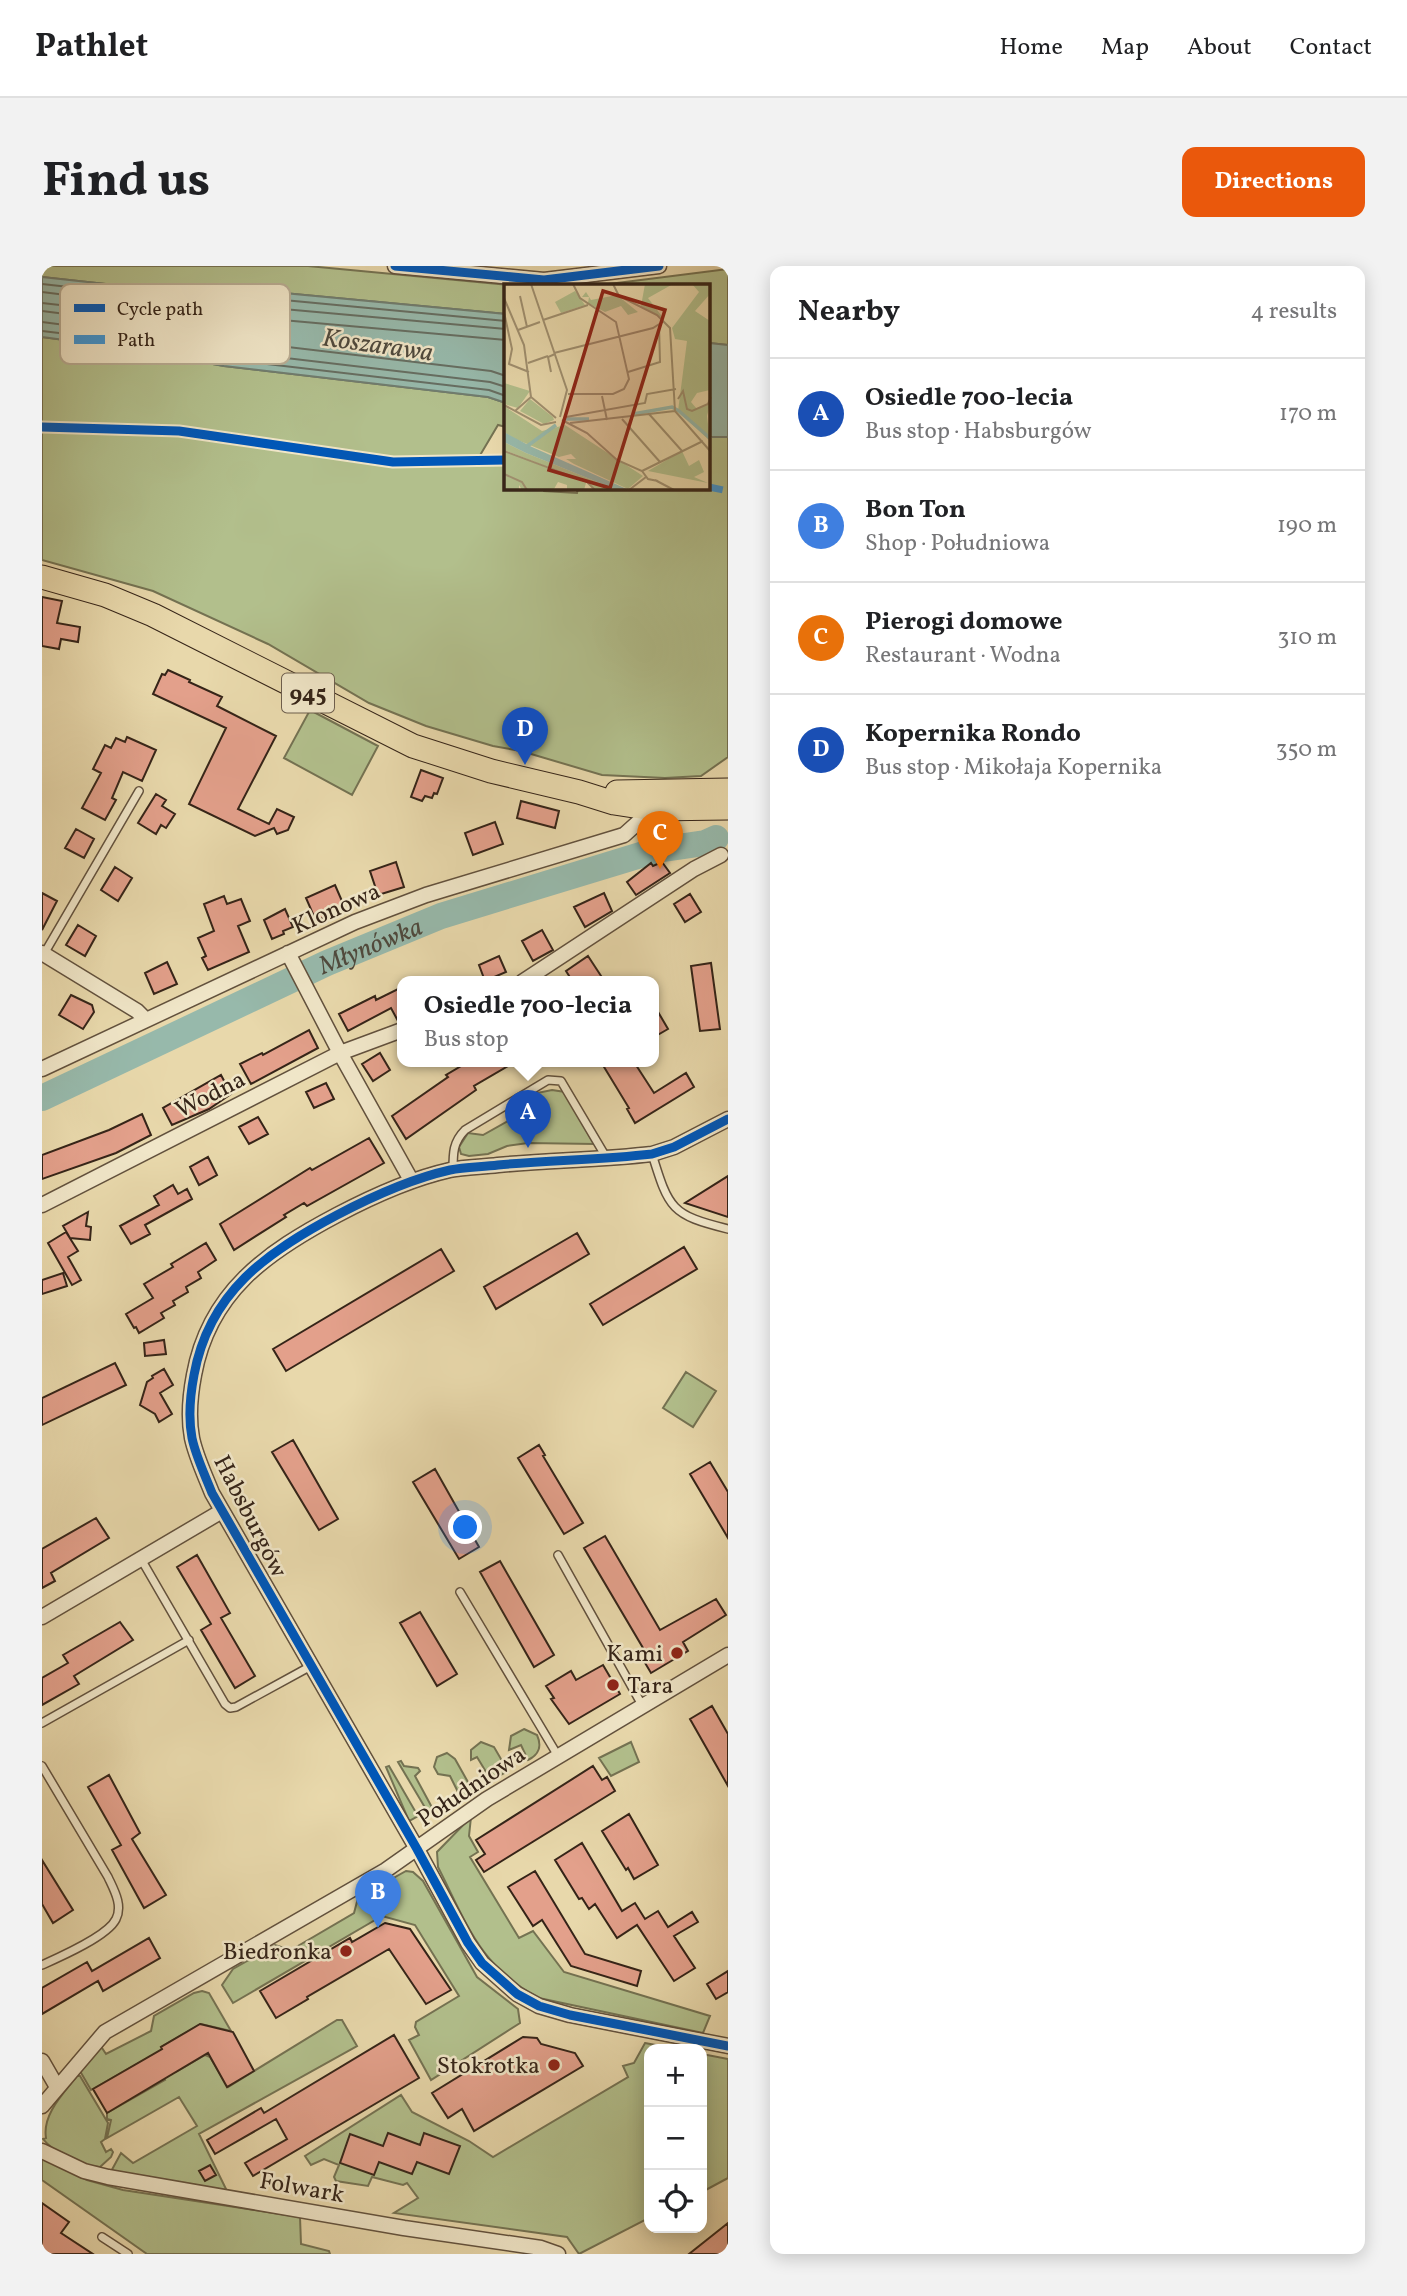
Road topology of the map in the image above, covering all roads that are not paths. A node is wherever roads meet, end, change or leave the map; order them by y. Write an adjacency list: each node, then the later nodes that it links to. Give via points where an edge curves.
1 (395, 266): 2 (street, via 544,280)
2 (659, 266)
3 (42, 577): 6 (main road, 945, via 153,615 413,746)
4 (728, 790): 6 (main road, 945)
5 (139, 791): 11 (lane)
6 (579, 792): 8 (main road, 945)
7 (728, 808): 8 (main road, 945)
8 (653, 809): 10 (street, Klonowa, via 624,835 425,895)
9 (721, 855): 12 (street)
10 (288, 953): 13 (street, Klonowa); 15 (street)
11 (43, 954): 13 (street)
12 (531, 976)
13 (146, 1020): 16 (street, Klonowa)
14 (397, 1032): 15 (street, Wodna)
15 (340, 1053): 21 (street); 22 (street, Wodna)
16 (42, 1069)
17 (728, 1119): 18 (street, Habsburgów)
18 (652, 1154): 19 (street, Habsburgów); 23 (lane, via 669,1203 688,1216)
19 (606, 1158): 20 (street, Habsburgów); 20 (lane, via 561,1081 548,1080 465,1129 453,1149)
20 (453, 1170): 21 (street, Habsburgów)
21 (411, 1180): 24 (street, Habsburgów, via 302,1233 272,1253 247,1273 212,1321 195,1368 190,1421 201,1466)
22 (42, 1205)
23 (728, 1229)
24 (222, 1511): 26 (street); 31 (street, Habsburgów)
25 (558, 1555): 32 (lane)
26 (141, 1559): 28 (street); 29 (lane)
27 (460, 1592): 34 (lane)
28 (42, 1617)
29 (189, 1640): 31 (lane, via 230,1708); 33 (lane)
30 (728, 1655): 32 (street, Południowa)
31 (311, 1666): 36 (street, Habsburgów)
32 (642, 1705): 34 (street, Południowa)
33 (42, 1723)
34 (558, 1756): 36 (street, Południowa)
35 (42, 1766): 37 (lane, via 108,1877 118,1911 105,1931)
36 (417, 1849): 38 (street, Habsburgów, via 482,1963 517,1994 570,2015); 40 (street, Południowa, via 105,2032)
37 (42, 1965)
38 (728, 2046)
39 (42, 2061): 40 (street)
40 (57, 2087): 41 (street, Południowa)
41 (42, 2106)
42 (42, 2151): 45 (street, Folwark, via 108,2177)
43 (102, 2236): 44 (lane)
44 (128, 2254)
45 (558, 2254)

